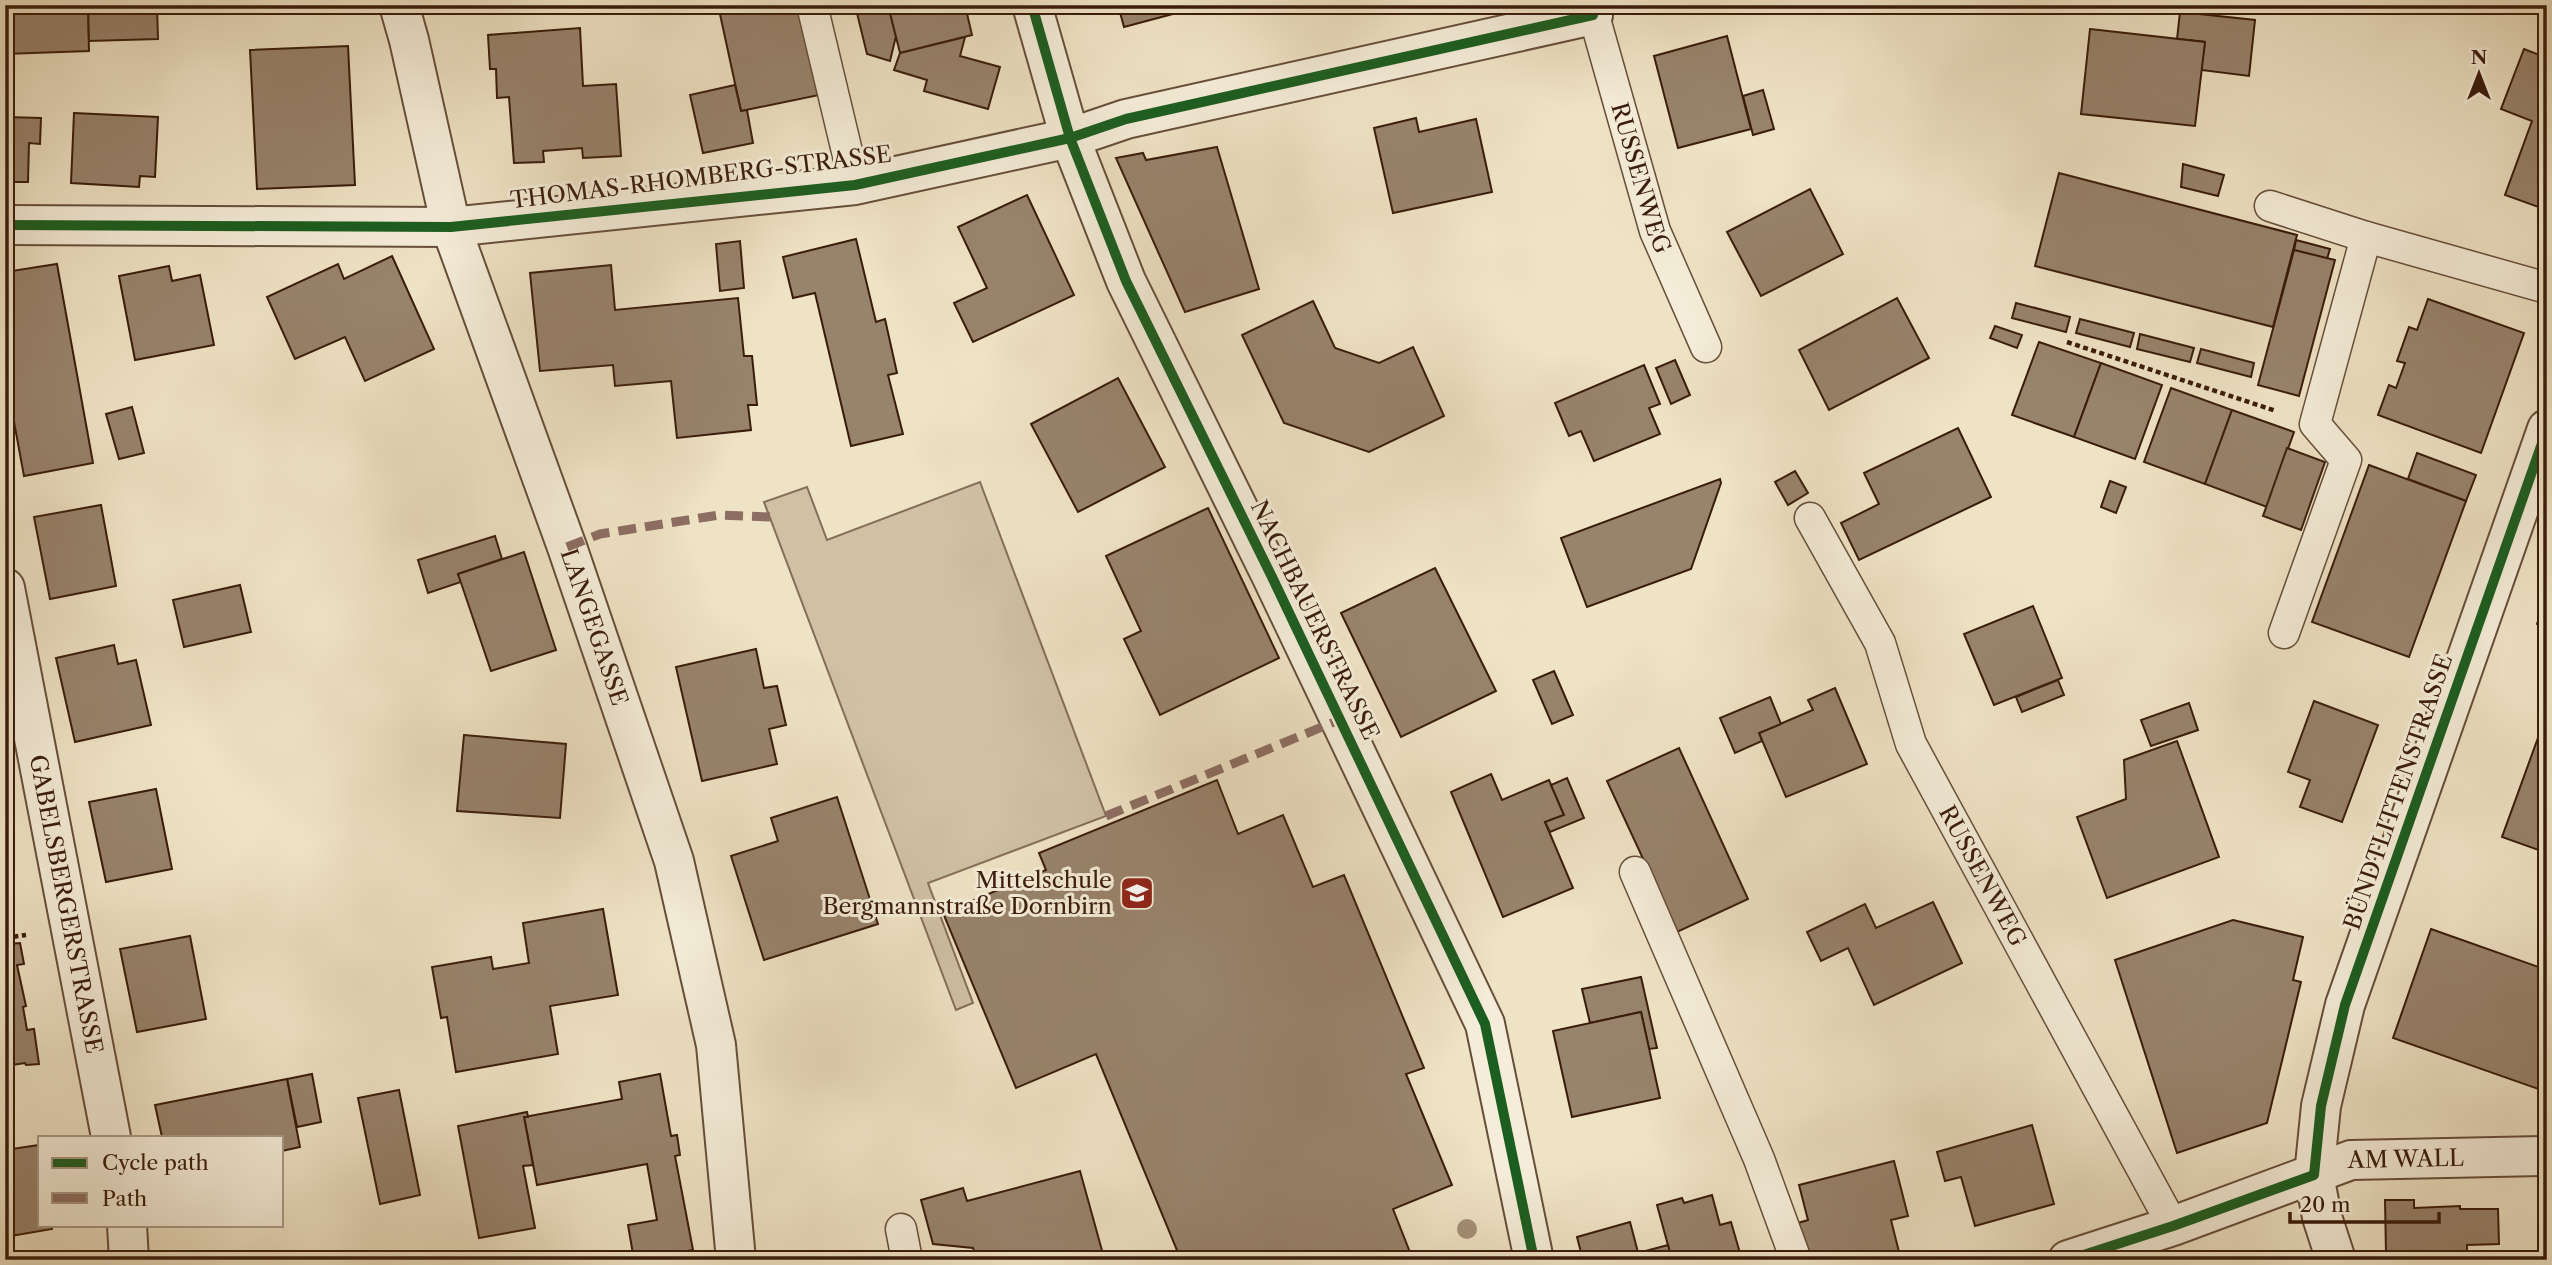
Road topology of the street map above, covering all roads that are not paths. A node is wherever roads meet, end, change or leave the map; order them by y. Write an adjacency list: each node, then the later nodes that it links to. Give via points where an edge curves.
1 (399, 5): 9 (street, LANGEGASSE)
2 (812, 5): 6 (lane)
3 (1032, 5): 5 (street, NACHBAUERSTRASSE)
4 (1592, 10): 5 (street, THOMAS-RHOMBERG-STRASSE, via 1126,118); 12 (lane, RUSSENWEG, via 1655,231)
5 (1070, 138): 6 (street, THOMAS-RHOMBERG-STRASSE); 27 (street, NACHBAUERSTRASSE, via 1126,281 1485,1024)
6 (855, 185): 9 (street, THOMAS-RHOMBERG-STRASSE)
7 (2270, 206): 10 (lane)
8 (5, 225): 9 (street, THOMAS-RHOMBERG-STRASSE)
9 (451, 227): 25 (street, LANGEGASSE, via 674,861 716,1045)
10 (2366, 237): 11 (lane); 16 (lane, via 2315,424 2346,460)
11 (2547, 288)
12 (1706, 347)
13 (2547, 429): 20 (street, BÜNDTLITTENSTRASSE, via 2345,1005 2321,1106)
14 (1810, 518): 22 (lane, RUSSENWEG, via 1881,643 1911,744)
15 (5, 588): 18 (street, GABELSBERGERSTRASSE)
16 (2284, 633)
17 (1635, 872): 28 (lane, via 1759,1159)
18 (111, 1136)
19 (2547, 1156): 20 (street, AM WALL, via 2351,1160)
20 (2314, 1175): 22 (street); 30 (street, AM WALL)
21 (127, 1226): 24 (street)
22 (2172, 1226): 29 (street)
23 (901, 1229): 26 (lane)
24 (129, 1260)
25 (736, 1260)
26 (907, 1260)
27 (1534, 1260)
28 (1796, 1260)
29 (2068, 1260)
30 (2336, 1260)

